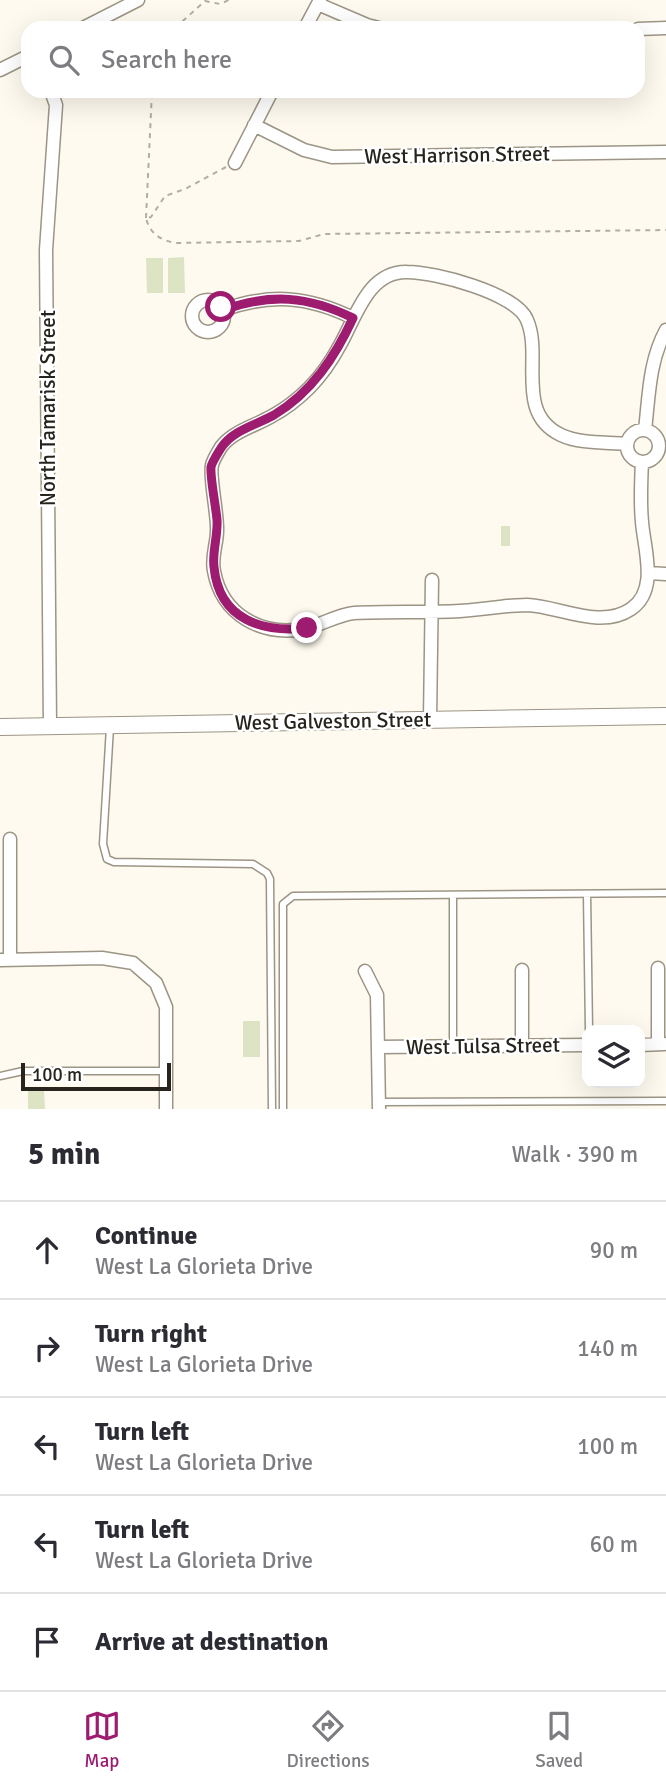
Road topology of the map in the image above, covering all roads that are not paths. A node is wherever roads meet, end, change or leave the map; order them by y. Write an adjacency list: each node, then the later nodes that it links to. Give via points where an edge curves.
1 (138, 0): 3 (street)
2 (319, 2): 4 (street); 5 (street)
3 (97, 21)
4 (309, 21)
5 (359, 21)
6 (666, 28): 7 (street)
7 (645, 29)
8 (21, 60): 9 (street)
9 (0, 70)
10 (54, 98): 30 (street, North Tamarisk Street, via 46,250)
11 (268, 98): 12 (street)
12 (254, 125): 13 (street, West Harrison Street, via 303,150 332,157); 14 (street)
13 (666, 152)
14 (235, 163)
15 (223, 310): 16 (street, via 269,298 293,299 327,306)
16 (353, 318): 19 (street, via 372,288 389,274 402,271 442,276 496,296 526,315 536,409 547,424 561,435); 25 (street, via 309,388 273,416 229,438 221,448 211,467 217,528 214,571 229,606 261,627 284,631 349,613)
17 (666, 330): 18 (street, via 657,345)
18 (645, 430): 19 (street, via 633,434); 20 (street)
19 (627, 444): 21 (street, via 631,457)
20 (664, 444): 21 (street, via 655,456)
21 (642, 462): 22 (street)
22 (648, 573): 23 (street); 25 (street, via 645,593 631,609 606,617 526,605)
23 (666, 574)
24 (432, 580): 25 (street)
25 (431, 611): 27 (street)
26 (666, 716): 27 (street, West Galveston Street)
27 (430, 719): 28 (street, West Galveston Street)
28 (110, 725): 30 (street, West Galveston Street); 50 (lane, via 103,844 107,859 253,864 270,879)
29 (0, 727): 30 (street, West Galveston Street)
30 (50, 727)
31 (10, 839): 35 (street)
32 (666, 893): 33 (lane)
33 (587, 894): 34 (lane); 39 (lane)
34 (453, 896): 42 (lane); 51 (lane, via 293,896 283,904)
35 (5, 959): 45 (street, via 102,958 133,964 156,983 166,1007)
36 (658, 968): 40 (street)
37 (522, 970): 43 (street)
38 (365, 971): 44 (street, via 377,995)
39 (589, 1025)
40 (662, 1044)
41 (582, 1045): 43 (street, West Tulsa Street)
42 (453, 1046): 43 (street, West Tulsa Street); 44 (street, West Tulsa Street)
43 (522, 1046)
44 (378, 1047): 48 (street)
45 (166, 1071): 46 (lane, via 23,1071); 49 (street)
46 (0, 1076)
47 (666, 1101): 48 (lane)
48 (379, 1106)
49 (166, 1109)
50 (272, 1109)
51 (283, 1109)

